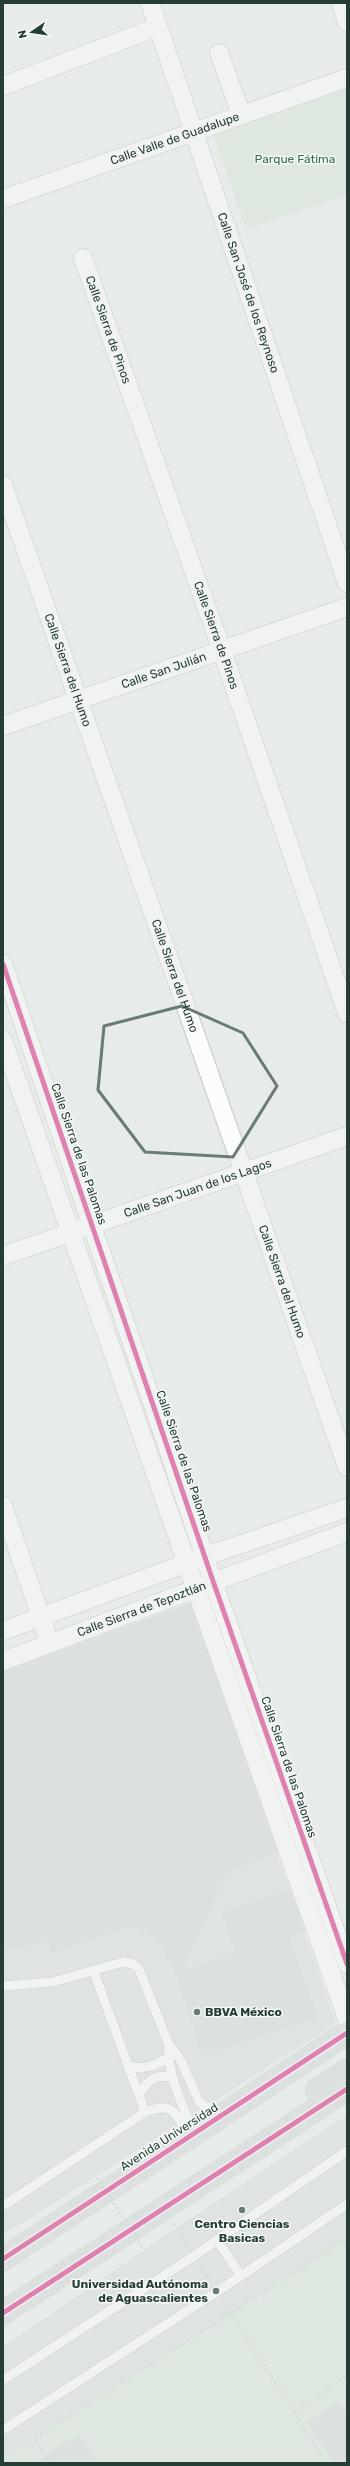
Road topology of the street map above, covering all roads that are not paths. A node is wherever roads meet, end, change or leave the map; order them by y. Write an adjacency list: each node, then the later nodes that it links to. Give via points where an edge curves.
1 (150, 3): 4 (street, Calle San José de los Reynoso)
2 (341, 3): 3 (street)
3 (347, 22)
4 (157, 27): 7 (street); 9 (street, Calle San José de los Reynoso)
5 (219, 54): 8 (street)
6 (347, 78): 8 (street, Calle Valle de Guadalupe)
7 (3, 86)
8 (241, 114): 9 (street, Calle Valle de Guadalupe)
9 (192, 131): 10 (street, Calle Valle de Guadalupe); 13 (street, Calle San José de los Reynoso)
10 (3, 199)
11 (83, 258): 15 (street, Calle Sierra de Pinos)
12 (3, 485): 16 (street, Calle Sierra del Humo)
13 (347, 583)
14 (347, 607): 15 (street, Calle San Julián)
15 (222, 651): 16 (street, Calle San Julián); 19 (street, Calle Sierra de Pinos)
16 (80, 699): 17 (street, Calle San Julián); 22 (street, Calle Sierra del Humo)
17 (3, 726)
18 (3, 964): 23 (street, Calle Sierra de las Palomas)
19 (347, 1013)
20 (3, 1040): 24 (street)
21 (347, 1136): 22 (street, Calle San Juan de los Lagos)
22 (244, 1172): 23 (street, Calle San Juan de los Lagos); 26 (street, Calle Sierra del Humo)
23 (93, 1225): 24 (street, Calle San Juan de los Lagos); 30 (street, Calle Sierra de las Palomas)
24 (71, 1234): 25 (street, Calle San Juan de los Lagos); 31 (street)
25 (3, 1256)
26 (347, 1467)
27 (3, 1506): 34 (street)
28 (347, 1508): 30 (street)
29 (347, 1532): 32 (street, Calle Sierra de Tepoztlán)
30 (206, 1556): 31 (street); 32 (street, Calle Sierra de las Palomas)
31 (187, 1564): 33 (street); 34 (street)
32 (213, 1581): 33 (street, Calle Sierra de Tepoztlán); 38 (street, Calle Sierra de las Palomas)
33 (195, 1589): 36 (street, Calle Sierra de Tepoztlán); 41 (street)
34 (41, 1618): 35 (street); 36 (street)
35 (3, 1631)
36 (50, 1644): 37 (street, Calle Sierra de Tepoztlán)
37 (3, 1661)
38 (347, 1964)
39 (94, 1972): 40 (lane, via 38,1984); 43 (lane, via 124,1962 139,1969); 45 (lane)
40 (3, 1986)
41 (347, 2019)
42 (347, 2033): 51 (main road, Avenida Universidad)
43 (169, 2045): 44 (lane); 51 (lane, via 180,2059 199,2101 204,2106)
44 (168, 2058): 45 (lane, via 142,2069); 47 (lane)
45 (128, 2066): 49 (lane)
46 (347, 2071): 53 (main road, via 281,2114 268,2128)
47 (172, 2077): 49 (lane, via 154,2076); 52 (lane)
48 (347, 2089): 53 (main road)
49 (139, 2095): 50 (lane)
50 (145, 2112): 52 (lane, via 161,2106 168,2107); 56 (lane)
51 (225, 2113): 52 (main road, Avenida Universidad)
52 (191, 2135): 58 (main road, Avenida Universidad)
53 (266, 2141): 60 (main road)
54 (347, 2151): 57 (lane)
55 (347, 2204): 59 (lane)
56 (3, 2206)
57 (217, 2240): 59 (lane); 61 (lane)
58 (3, 2259)
59 (241, 2276): 62 (lane)
60 (3, 2314)
61 (3, 2380)
62 (3, 2430)

